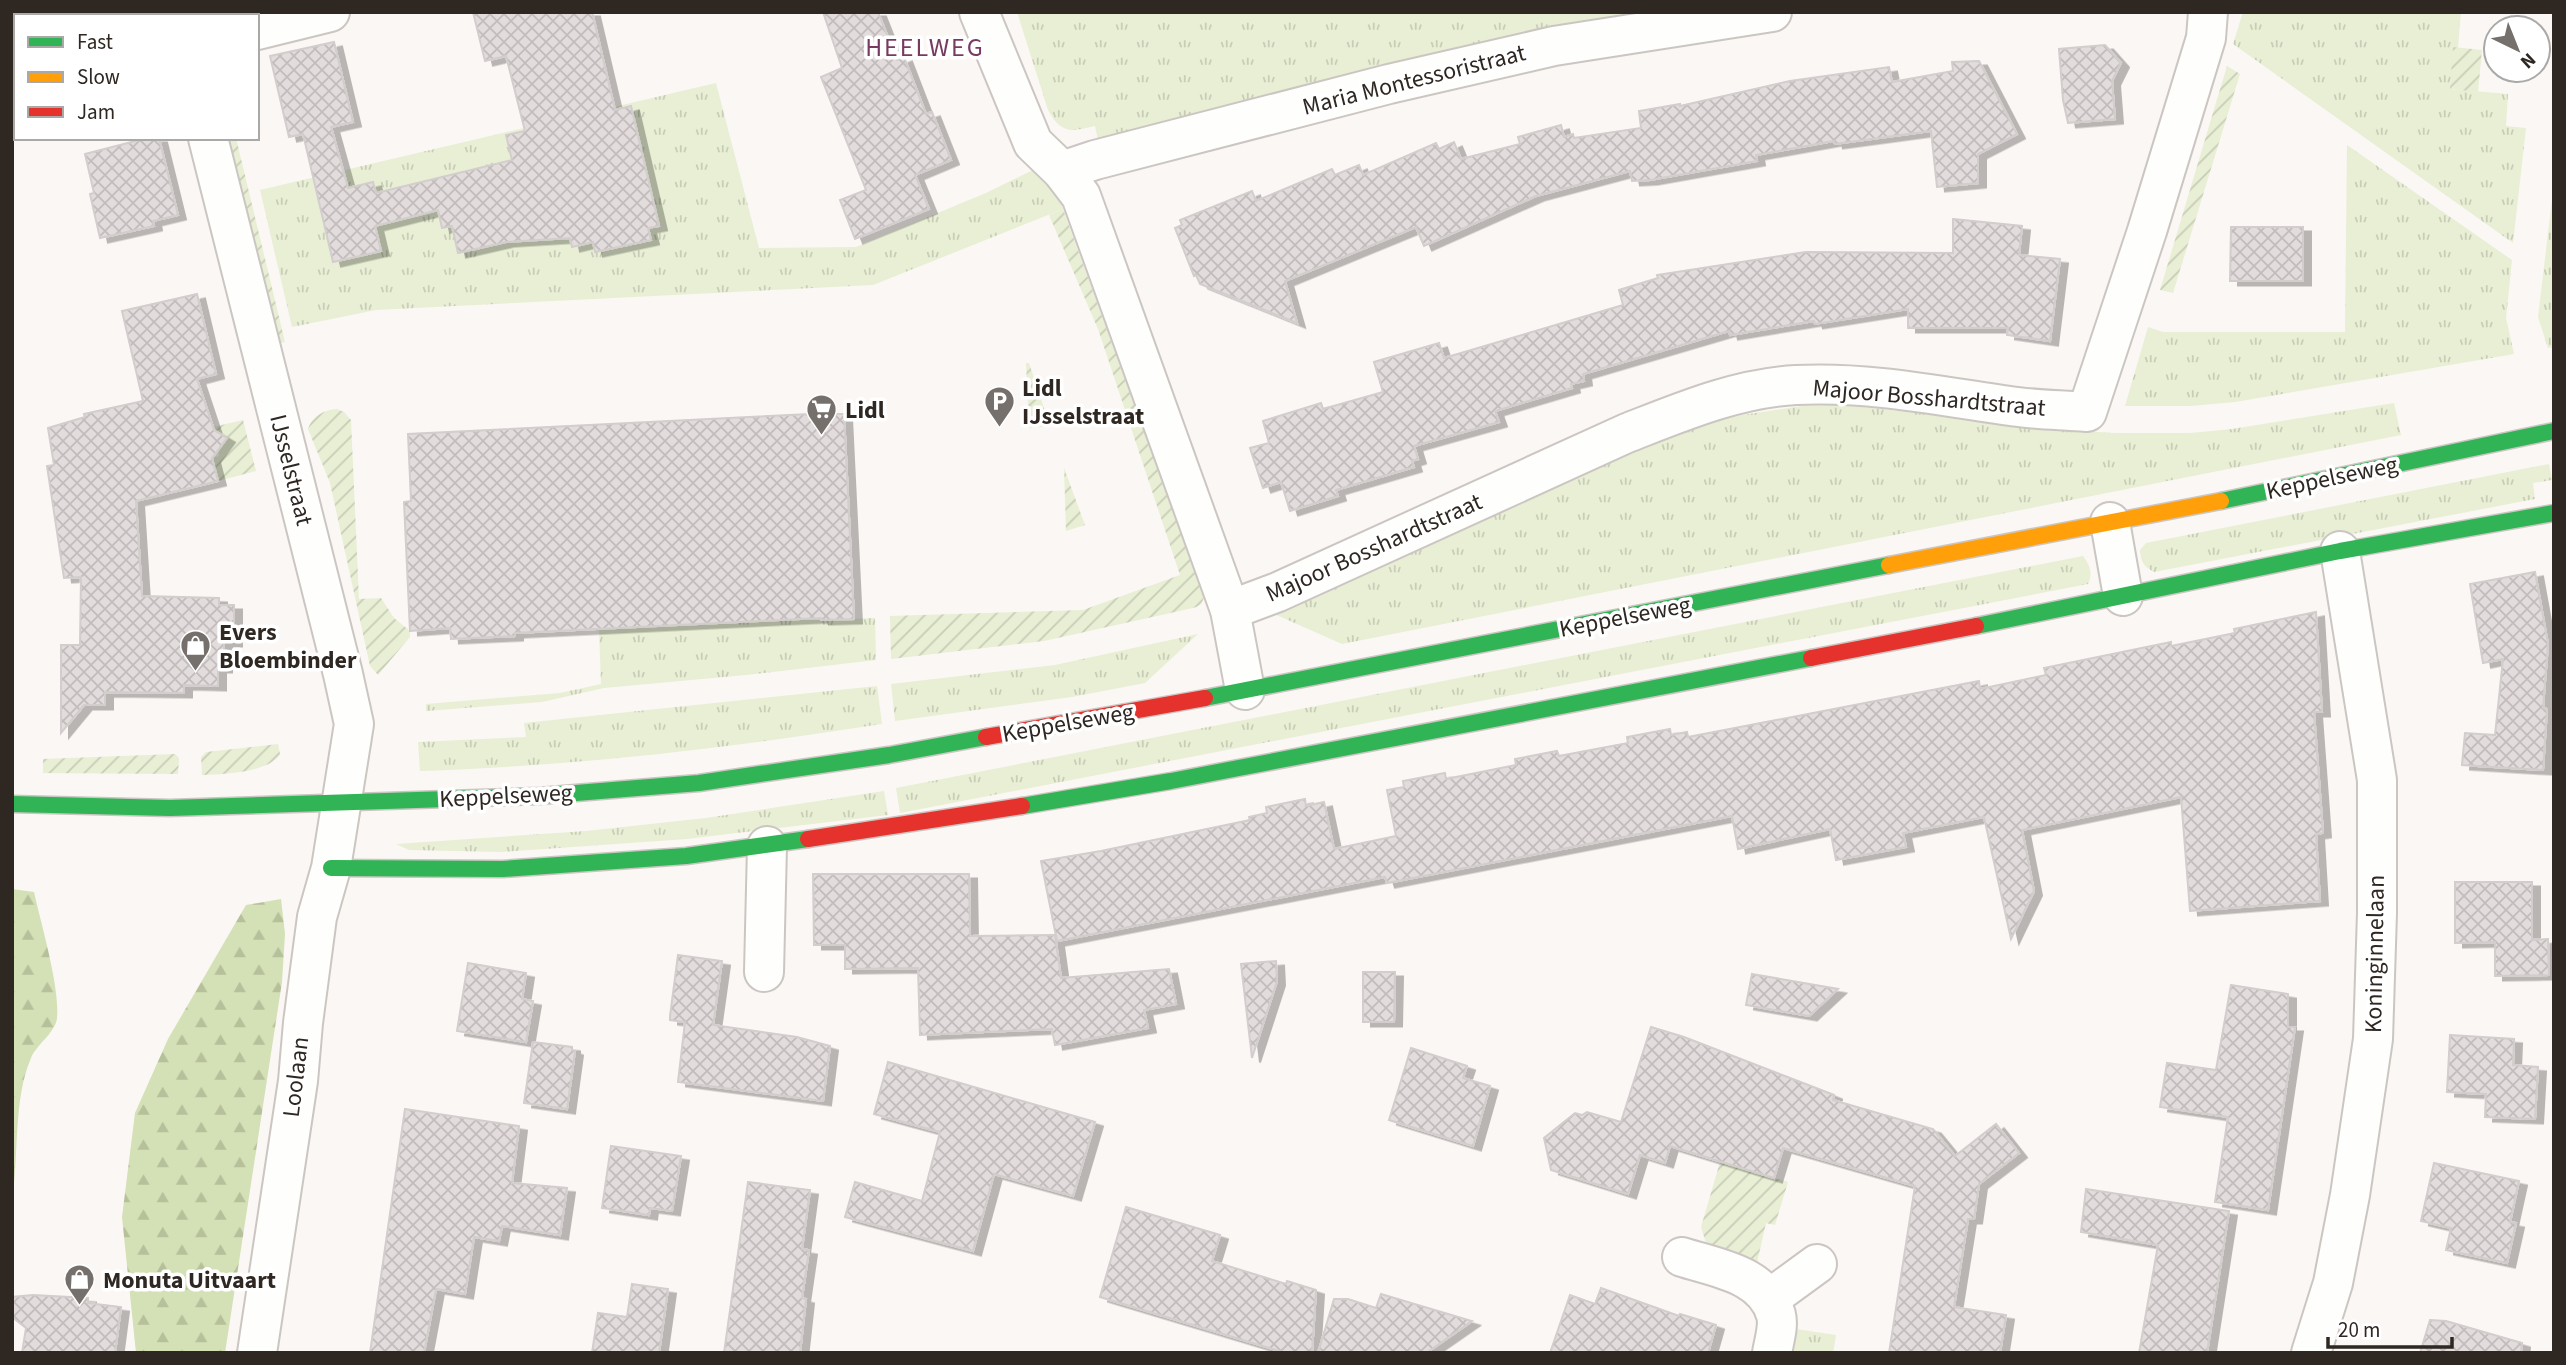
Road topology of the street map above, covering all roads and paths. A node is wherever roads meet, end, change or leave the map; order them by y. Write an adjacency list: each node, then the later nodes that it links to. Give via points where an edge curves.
1 (330, 12): 5 (street)
2 (979, 12): 7 (street, via 1033,143)
3 (1772, 12): 7 (street, Maria Montessoristraat, via 1541,49 1389,84)
4 (2207, 12): 13 (street, Majoor Bosshardtstraat, via 2206,38 2087,412 1848,385 1793,385 1739,394 1627,433)
5 (259, 30)
6 (209, 140): 16 (street, IJsselstraat, via 354,724)
7 (1062, 171): 13 (street, via 1081,196)
8 (2554, 431): 10 (main road, Keppelseweg)
9 (2554, 513): 11 (main road)
10 (2110, 522): 12 (street); 14 (main road, Keppelseweg)
11 (2340, 551): 12 (main road); 25 (street, Koninginnelaan, via 2377,780 2373,1039 2333,1283)
12 (2123, 596): 17 (main road, via 1171,781)
13 (1230, 610): 14 (street)
14 (1245, 690): 16 (main road, Keppelseweg, via 889,755 698,783 539,796)
15 (12, 804): 16 (main road, Keppelseweg, via 170,808)
16 (342, 804): 18 (street, Loolaan)
17 (767, 846): 18 (main road, via 503,869); 19 (street)
18 (331, 868): 23 (street, Loolaan, via 317,917 298,1081)
19 (764, 972)
20 (1682, 1257): 22 (street, via 1748,1279)
21 (1817, 1264): 22 (street)
22 (1769, 1299): 24 (street, via 1776,1316)
23 (257, 1353)
24 (1772, 1353)
25 (2311, 1353)

